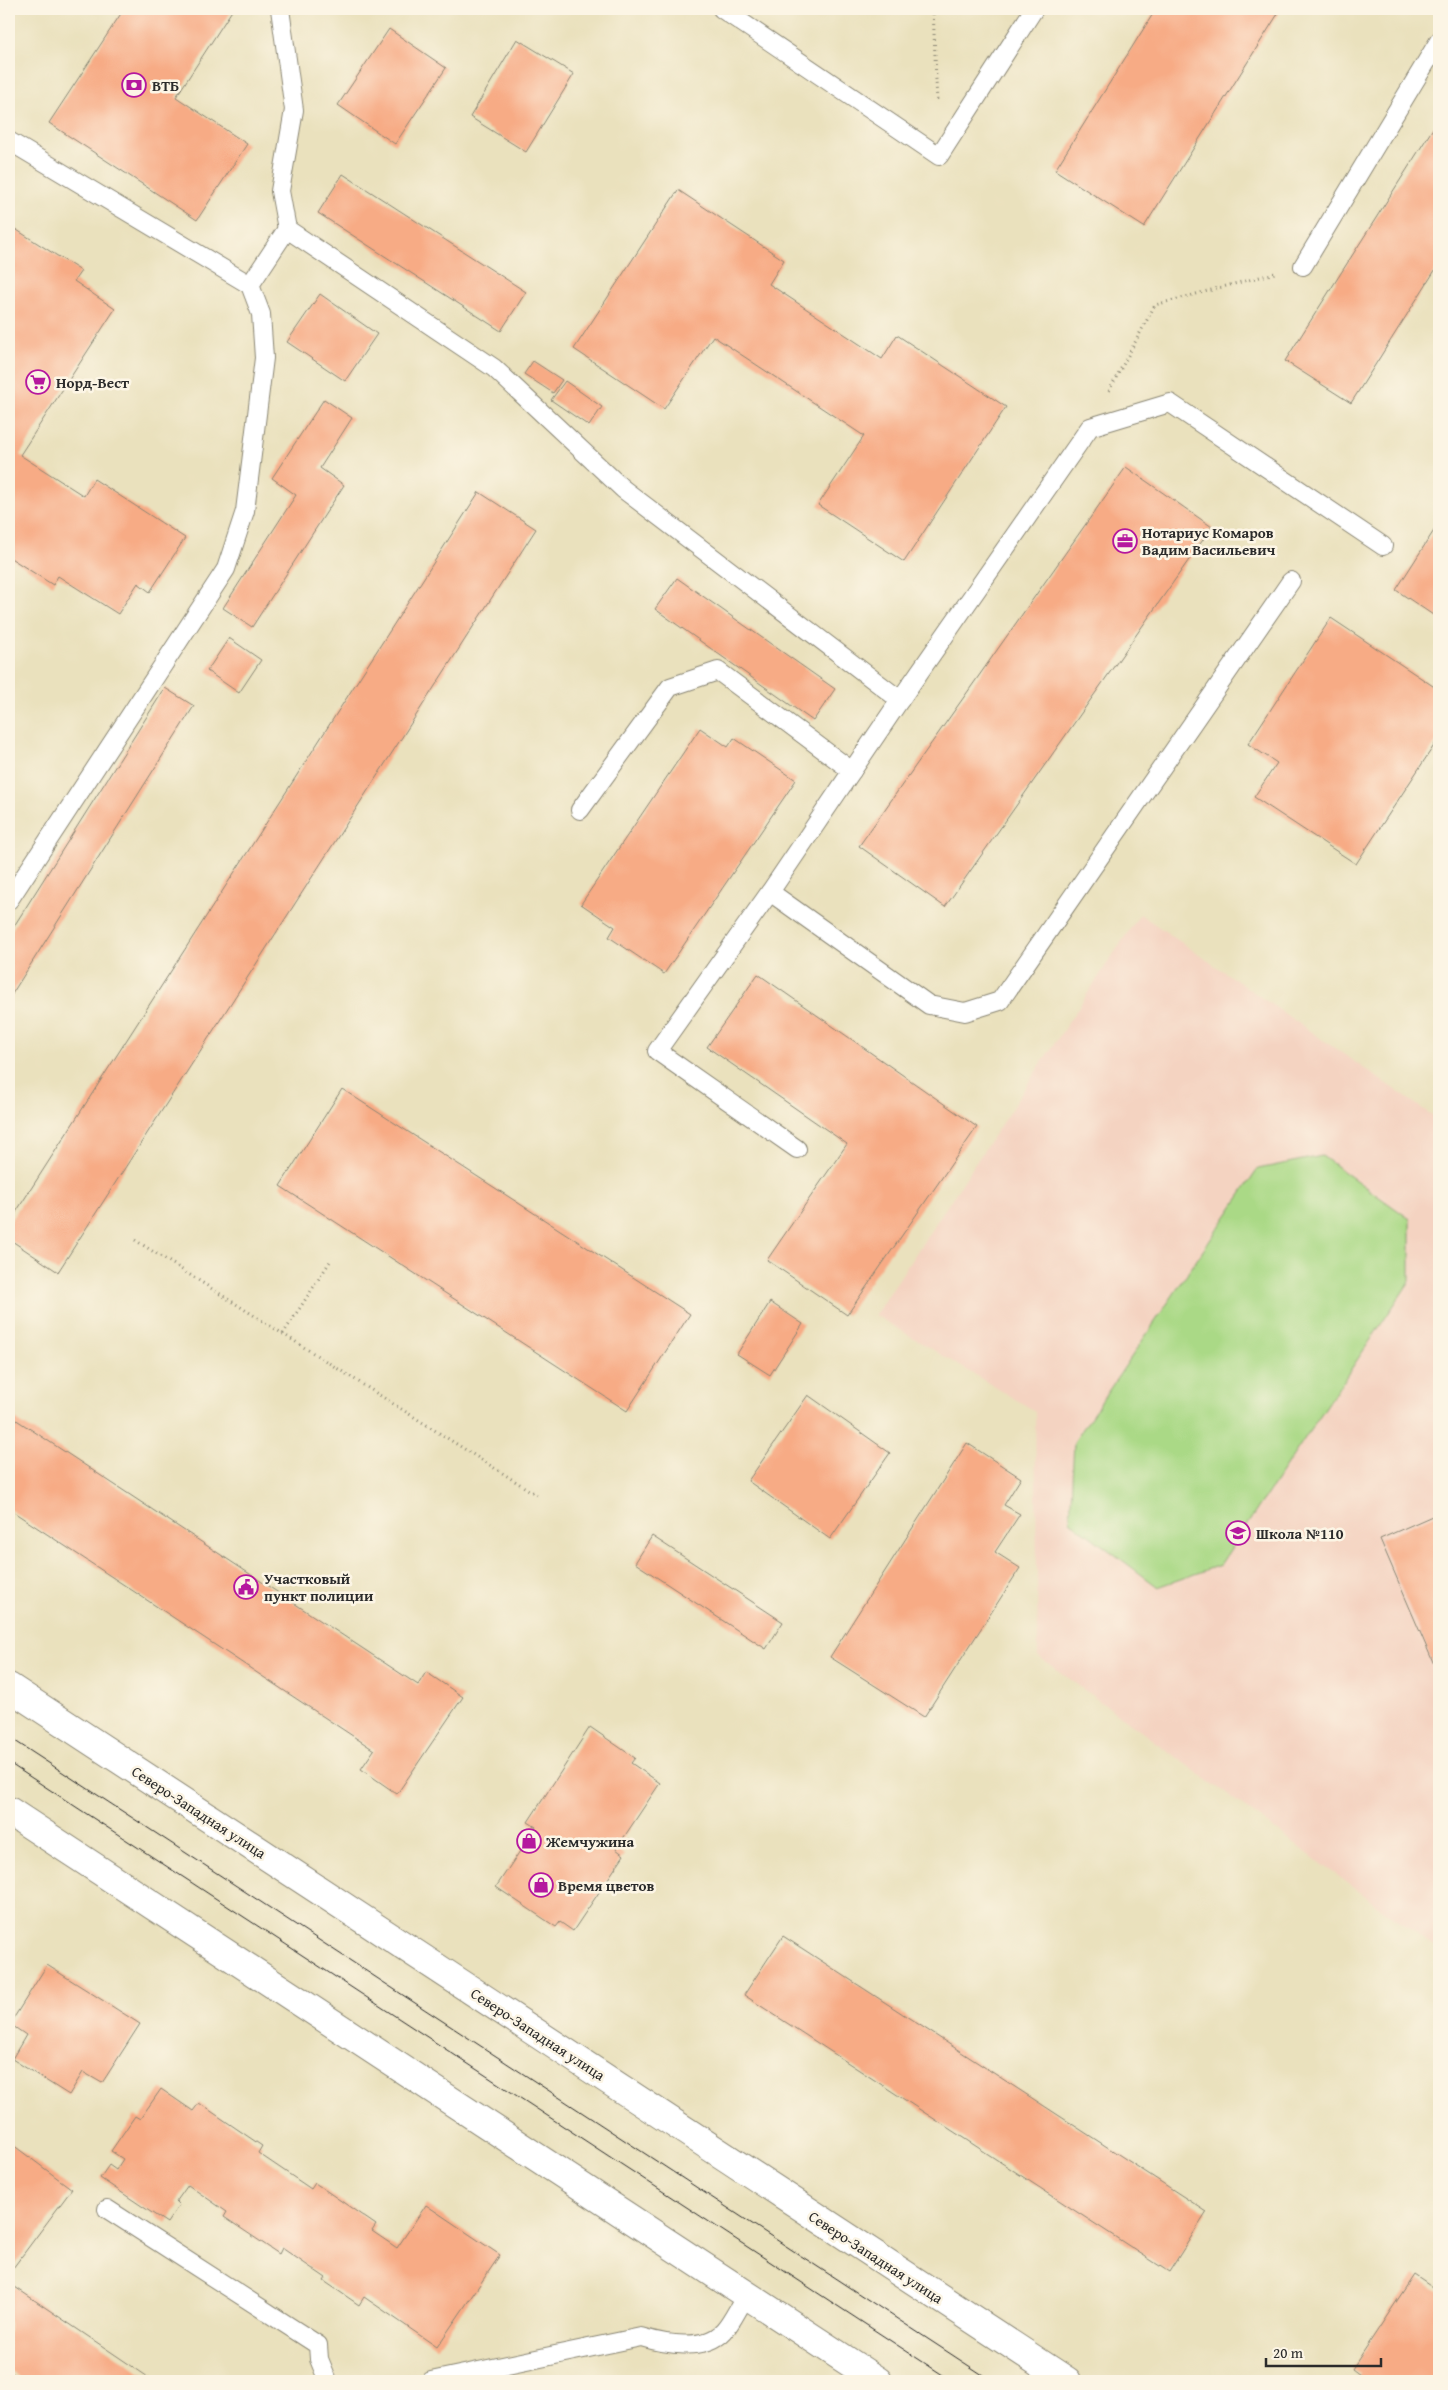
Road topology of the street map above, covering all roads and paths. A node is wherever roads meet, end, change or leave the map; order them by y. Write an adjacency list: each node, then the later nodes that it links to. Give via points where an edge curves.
1 (280, 9): 8 (lane, via 294,110 280,191)
2 (722, 9): 7 (lane)
3 (933, 9): 7 (path)
4 (1034, 9): 7 (lane)
5 (1439, 41): 9 (lane)
6 (9, 141): 10 (lane)
7 (939, 156)
8 (287, 229): 10 (lane); 14 (lane, via 494,368 623,489)
9 (1303, 266): 11 (path, via 1155,305)
10 (250, 284): 18 (lane, via 261,314 264,358 245,511 226,569)
11 (1090, 427): 12 (lane, via 1170,403); 14 (lane)
12 (1383, 546)
13 (1291, 580): 17 (lane, via 1000,1001 966,1012 929,1005)
14 (900, 700): 15 (lane)
15 (852, 771): 16 (lane, via 718,671 670,687); 17 (lane)
16 (580, 810)
17 (770, 892): 19 (lane, via 657,1051)
18 (9, 900)
19 (797, 1149)
20 (135, 1240): 22 (path)
21 (331, 1260): 22 (path)
22 (283, 1334): 23 (path)
23 (540, 1497)
24 (9, 1687): 31 (main road, Северо-Западная улица)
25 (9, 1811): 27 (main road)
26 (106, 2209): 28 (lane, via 318,2345 319,2359)
27 (747, 2295): 29 (lane, via 723,2333 704,2342 667,2344 642,2337); 30 (main road)
28 (328, 2381)
29 (431, 2381)
30 (878, 2381)
31 (1066, 2381)

